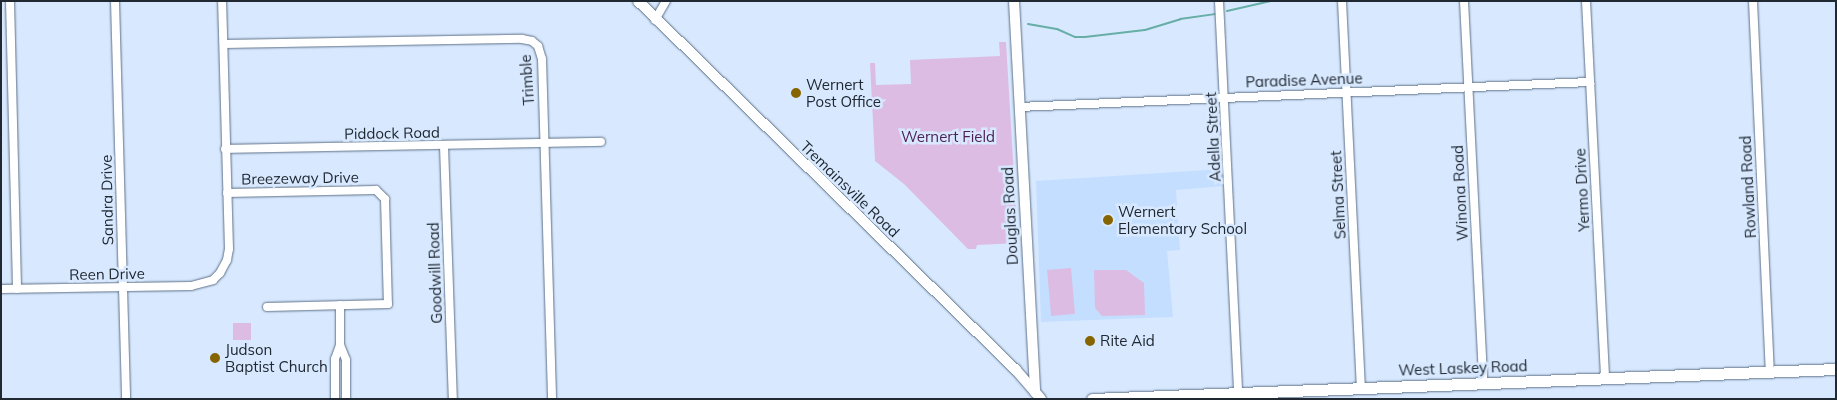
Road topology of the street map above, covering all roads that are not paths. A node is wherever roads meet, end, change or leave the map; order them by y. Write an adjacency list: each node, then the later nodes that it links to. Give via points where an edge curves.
1 (10, 1): 27 (street)
2 (115, 1): 25 (street, Sandra Drive)
3 (222, 1): 13 (street)
4 (638, 1): 12 (street, Tremainsville Road)
5 (666, 1): 12 (street)
6 (1014, 1): 18 (street, Douglas Road)
7 (1220, 1): 17 (street, Adella Street)
8 (1342, 1): 16 (street, Selma Street)
9 (1464, 1): 15 (street, Winona Road)
10 (1586, 1): 14 (street, Yermo Drive)
11 (1753, 1): 32 (street, Rowland Road)
12 (655, 20): 37 (street, Tremainsville Road)
13 (224, 44): 20 (street, Trimble, via 532,41 538,46 542,59); 22 (street)
14 (1590, 82): 15 (street, Paradise Avenue); 33 (street, Yermo Drive)
15 (1469, 86): 16 (street, Paradise Avenue); 34 (street, Winona Road)
16 (1347, 93): 17 (street, Paradise Avenue); 35 (street, Selma Street)
17 (1224, 97): 18 (street, Paradise Avenue); 36 (street, Adella Street)
18 (1019, 107): 37 (street, Douglas Road)
19 (601, 142): 20 (street, Piddock Road)
20 (543, 144): 21 (street, Piddock Road); 42 (street, Trimble)
21 (444, 146): 22 (street, Piddock Road); 41 (street, Goodwill Road)
22 (226, 149): 23 (street, Breezeway Drive)
23 (226, 193): 24 (street, Breezeway Drive, via 228,255 224,268); 28 (street, Breezeway Drive, via 376,190 385,199 388,304)
24 (213, 280): 25 (street, Reen Drive, via 191,286)
25 (123, 287): 27 (street, Reen Drive); 38 (street, Sandra Drive)
26 (1, 289): 27 (street, Reen Drive)
27 (17, 289)
28 (340, 305): 29 (street, Breezeway Drive); 30 (street)
29 (267, 307)
30 (340, 345): 39 (street, via 335,359); 40 (street, via 346,360)
31 (1836, 369): 32 (main road, West Laskey Road)
32 (1770, 371): 33 (main road, West Laskey Road)
33 (1605, 378): 34 (main road, West Laskey Road)
34 (1483, 382): 35 (main road, West Laskey Road)
35 (1361, 387): 36 (main road, West Laskey Road)
36 (1238, 392): 43 (main road, West Laskey Road)
37 (1037, 396)
38 (126, 399)
39 (335, 399)
40 (346, 399)
41 (453, 399)
42 (552, 399)
43 (1092, 399)

